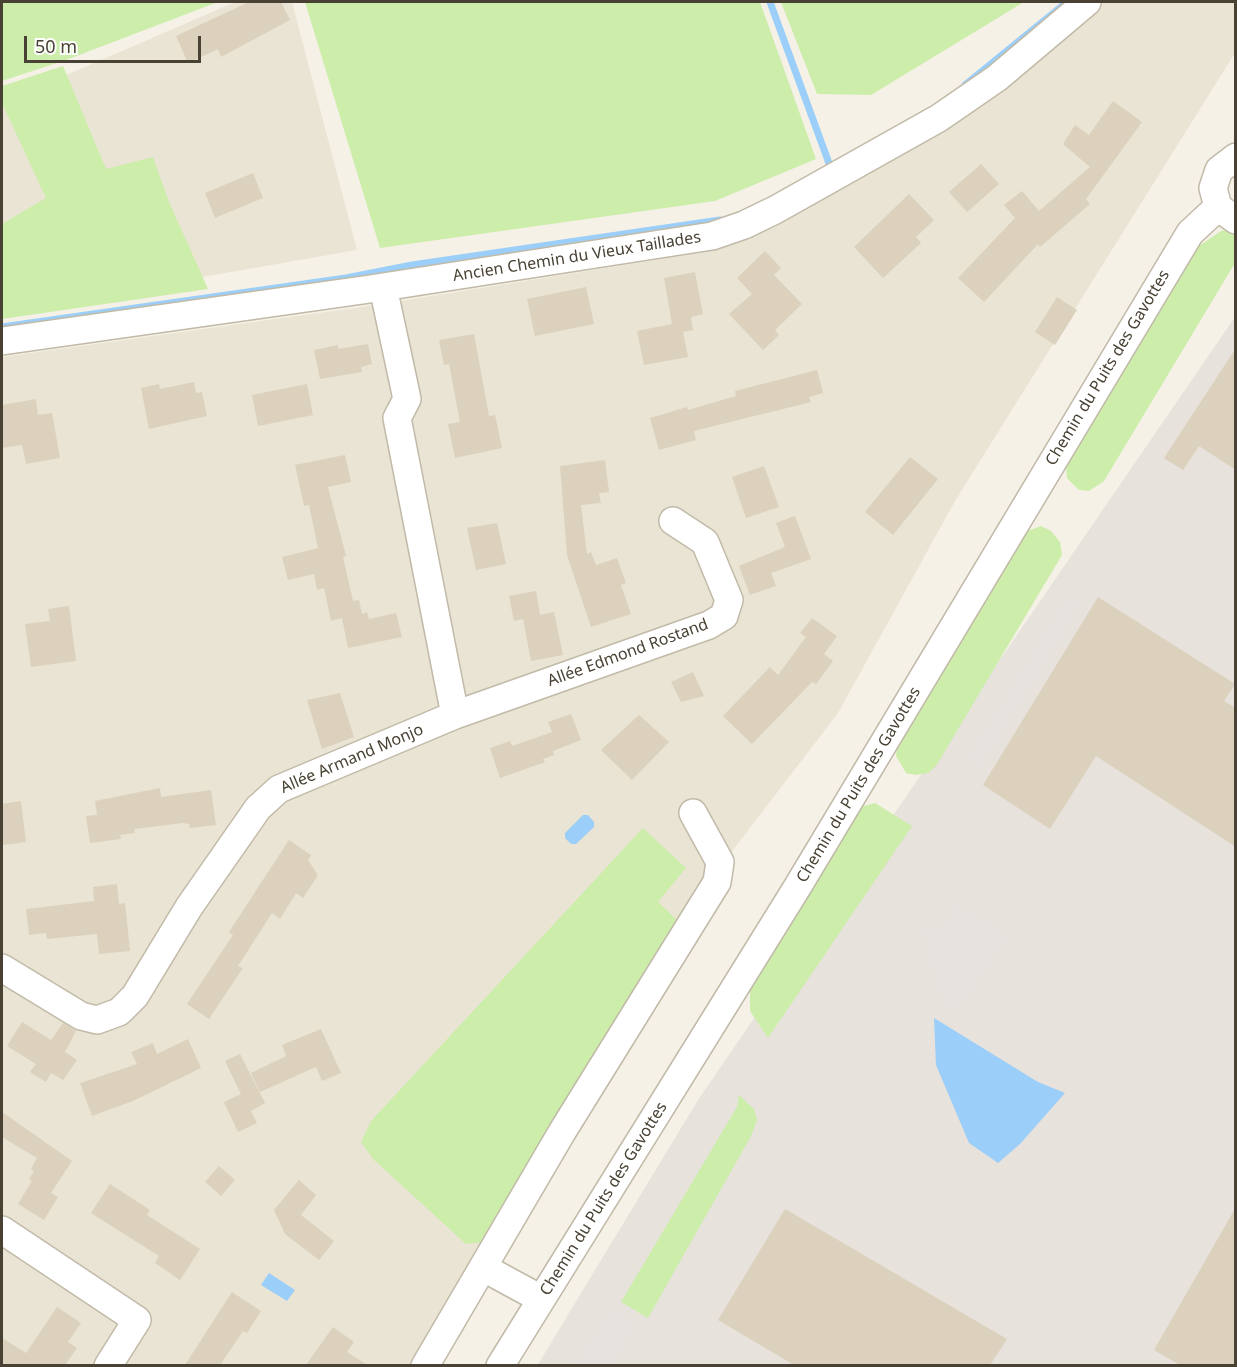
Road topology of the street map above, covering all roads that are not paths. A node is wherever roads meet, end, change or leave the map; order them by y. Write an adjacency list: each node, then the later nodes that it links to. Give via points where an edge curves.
1 (1087, 2): 4 (street, Ancien Chemin du Vieux Taillades, via 997,78 939,118 744,225 712,236)
2 (1236, 157): 3 (street, via 1225,163 1215,178 1214,198)
3 (1227, 213): 12 (street, Chemin du Puits des Gavottes, via 1190,233 798,886)
4 (383, 286): 5 (street, Ancien Chemin du Vieux Taillades); 7 (street, via 407,399 397,418)
5 (2, 341)
6 (673, 521): 7 (street, Allée Edmond Rostand, via 705,542 729,600 724,616 709,625)
7 (455, 715): 9 (street, Allée Armand Monjo, via 279,789 258,808 189,907 135,996 119,1012 97,1020 81,1016)
8 (693, 813): 11 (street, via 720,862 717,882 562,1132)
9 (2, 968)
10 (2, 1230): 13 (street, via 137,1320)
11 (484, 1268): 12 (street); 14 (street)
12 (541, 1299): 15 (street, Chemin du Puits des Gavottes)
13 (108, 1365)
14 (425, 1365)
15 (500, 1365)

